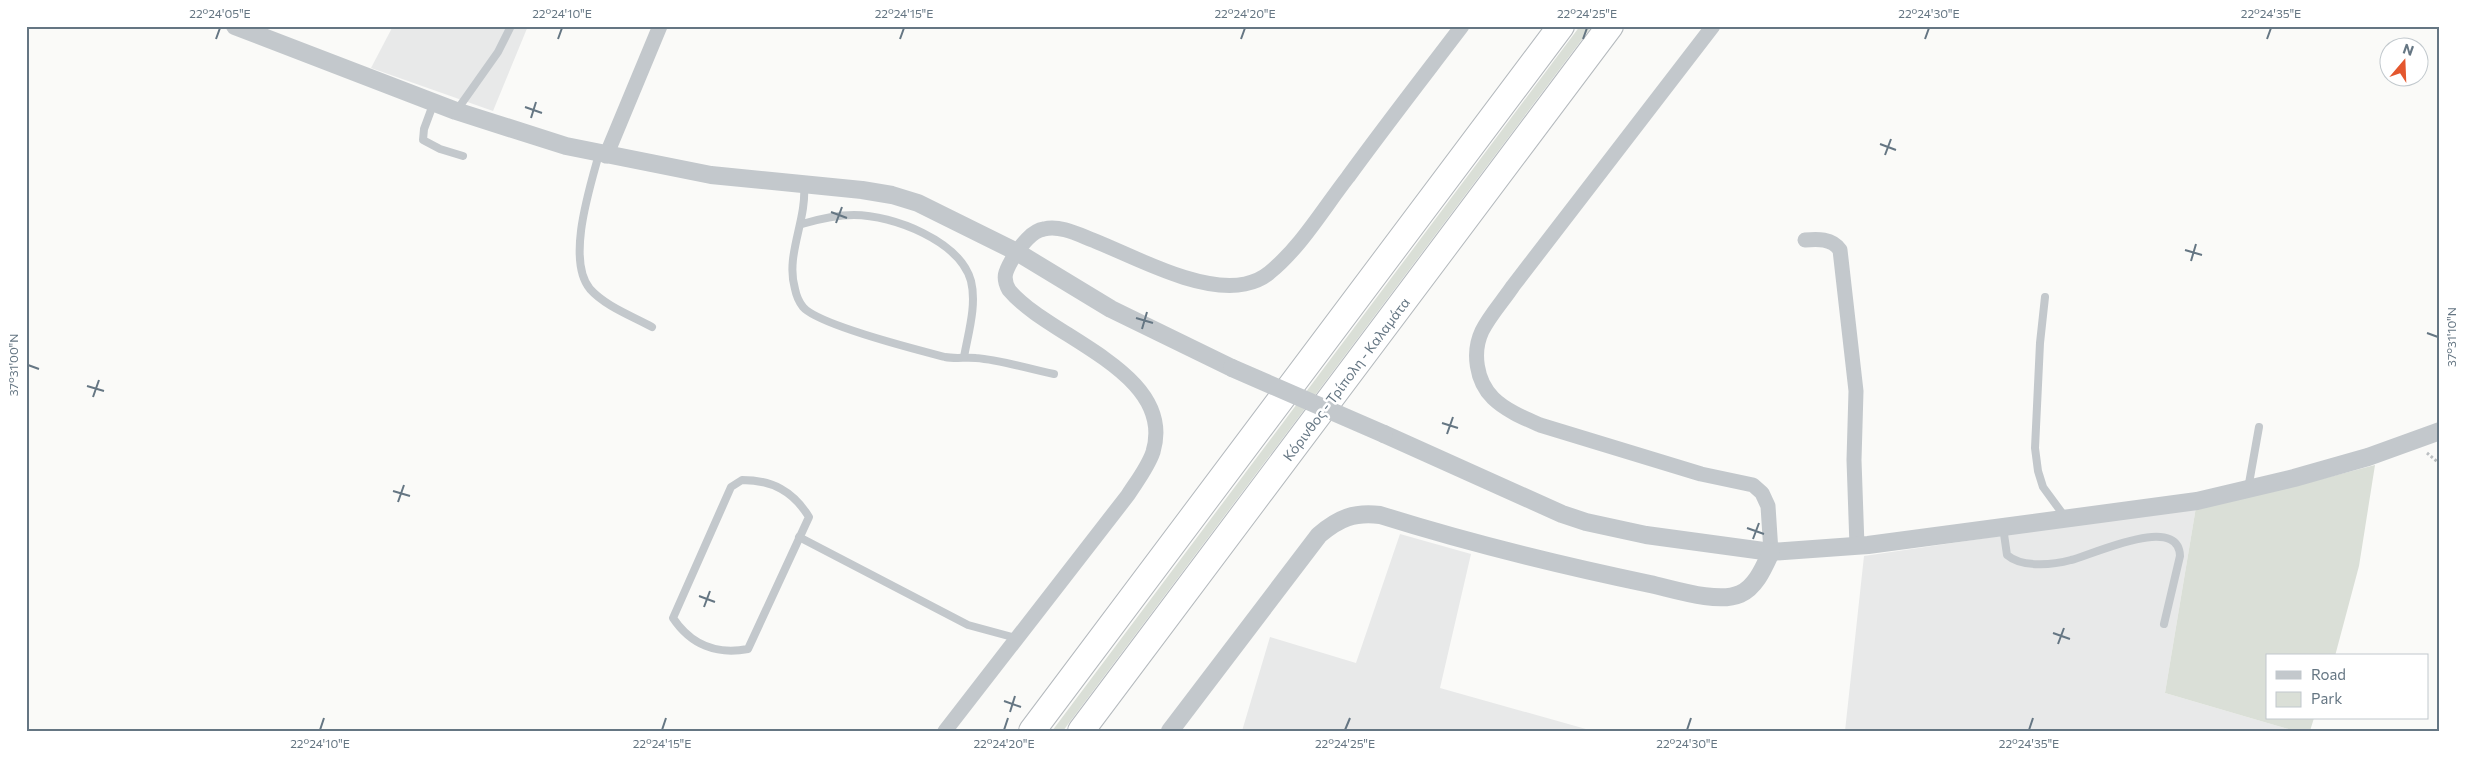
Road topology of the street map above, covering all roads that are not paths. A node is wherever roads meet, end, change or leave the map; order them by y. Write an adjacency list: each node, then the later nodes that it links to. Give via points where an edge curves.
1 (235, 26): 8 (street)
2 (511, 26): 9 (lane, via 498,52)
3 (660, 26): 10 (street)
4 (1462, 26): 15 (street, via 1305,234 1276,266 1258,280 1227,285 1195,280 1074,233 1052,228 1033,234)
5 (1561, 26): 31 (highway)
6 (1610, 26): 32 (highway, Κόρινθος - Τρίπολη - Καλαμάτα)
7 (1713, 26): 27 (street, via 1482,330 1476,349 1477,365 1483,384 1493,398 1540,425 1701,474 1752,485 1762,493 1768,506)
8 (434, 102): 9 (street); 11 (lane, via 423,140)
9 (456, 111): 10 (street)
10 (602, 155): 12 (street, via 710,175); 17 (lane, via 582,219 580,242 585,279 599,297)
11 (464, 156)
12 (804, 185): 13 (lane, via 806,203); 15 (street, via 862,190 918,203)
13 (802, 224): 18 (lane, via 792,259 792,275 795,292 803,307 845,328 947,357); 18 (lane, via 828,217 856,215 899,222 958,256 972,283 972,308)
14 (1805, 240): 26 (street, via 1824,239 1840,250 1856,391)
15 (1017, 252): 27 (street, bridge, via 1111,309 1232,368 1562,514 1646,535); 29 (street, via 1005,272 1009,290 1066,336 1126,374 1145,399 1155,431 1152,453 1128,495)
16 (2045, 297): 23 (lane, via 2035,448 2043,486)
17 (652, 327)
18 (964, 357): 19 (lane)
19 (1054, 374)
20 (2259, 427): 22 (lane)
21 (2440, 431): 22 (street, via 2368,457)
22 (2248, 489): 23 (street, via 2197,501)
23 (2066, 518): 24 (street)
24 (2002, 527): 26 (street); 28 (lane, via 2007,555 2018,562 2028,563 2070,561 2114,545 2158,536 2175,542 2180,548 2180,556)
25 (800, 537): 25 (lane, via 748,649 714,650 694,641 679,627 673,618 732,487 742,480 754,480 771,483 787,491 796,498 808,517); 29 (lane, via 968,625)
26 (1857, 546): 27 (street)
27 (1771, 552): 33 (street, via 1750,587 1740,595 1709,597 1570,568 1380,515 1362,513 1346,516 1319,535)
28 (2164, 624)
29 (1016, 638): 30 (street)
30 (945, 731)
31 (1032, 731)
32 (1081, 731)
33 (1170, 731)

